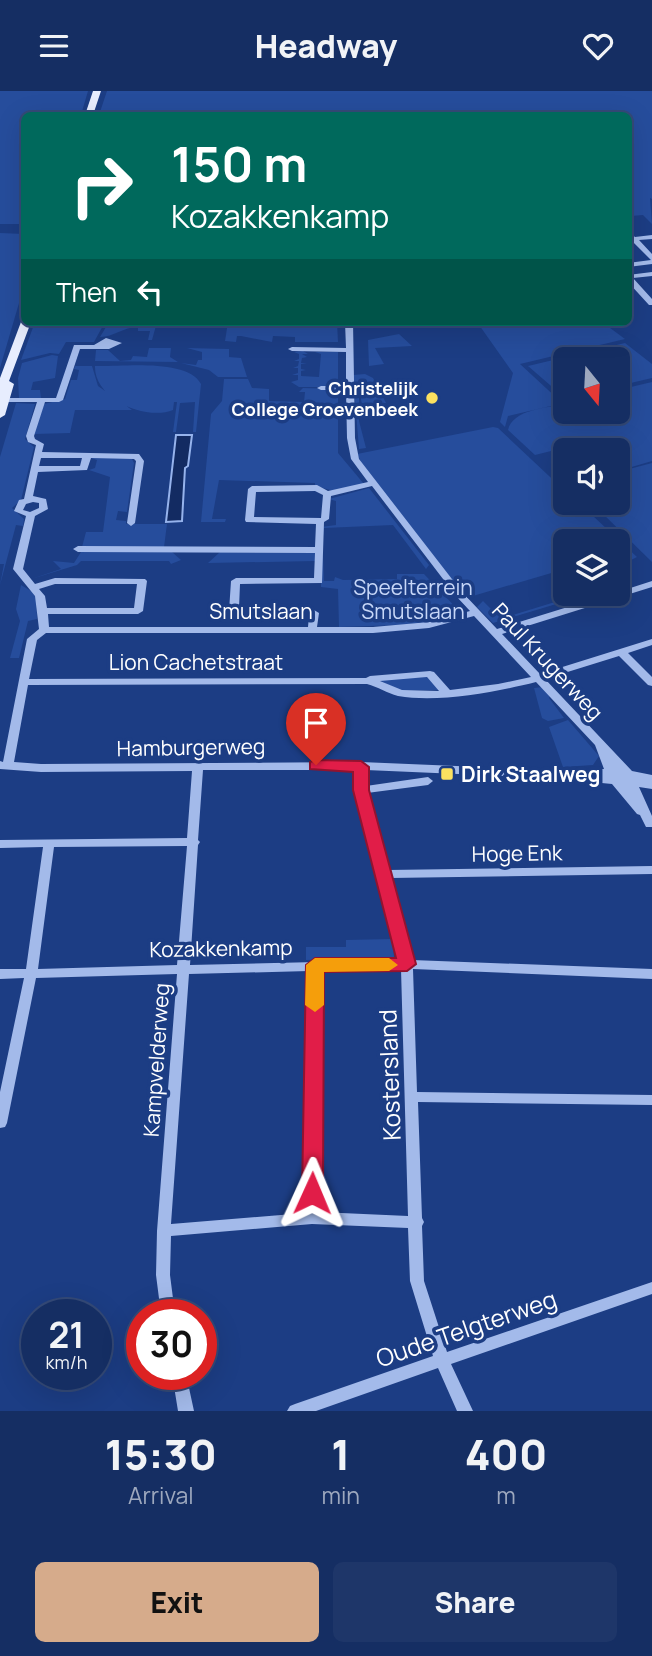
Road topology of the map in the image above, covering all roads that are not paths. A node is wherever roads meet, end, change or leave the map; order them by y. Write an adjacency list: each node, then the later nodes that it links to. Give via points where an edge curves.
1 (97, 91): 2 (main road)
2 (90, 112)
3 (632, 237): 4 (street)
4 (652, 237)
5 (632, 239): 6 (street)
6 (652, 260): 7 (street)
7 (632, 264)
8 (652, 274): 9 (street)
9 (632, 276)
10 (632, 281): 11 (street)
11 (652, 303)
12 (25, 326): 19 (main road)
13 (349, 326): 16 (street, Paul Krugerweg)
14 (97, 346): 20 (street, via 77,347 62,397)
15 (292, 349): 16 (street)
16 (348, 350): 18 (street, Paul Krugerweg)
17 (321, 388): 18 (street)
18 (349, 388): 25 (street, Paul Krugerweg, via 353,452)
19 (3, 396): 20 (street); 21 (main road)
20 (41, 401): 22 (street, via 30,436 40,444)
21 (0, 415)
22 (40, 455): 23 (street); 24 (street)
23 (87, 455): 24 (street, via 84,468); 30 (street, via 130,454 141,461)
24 (36, 469): 27 (street)
25 (371, 484): 26 (street); 36 (street, Paul Krugerweg)
26 (327, 494): 29 (street, via 325,519); 29 (street, via 317,488 252,489 249,520)
27 (28, 500): 28 (street, via 17,508); 28 (street, via 46,504)
28 (31, 515): 34 (street, via 18,569)
29 (320, 521): 32 (street)
30 (131, 523)
31 (78, 549): 32 (street)
32 (319, 550): 38 (street, via 319,581 236,581 234,611 314,613)
33 (652, 584): 39 (street)
34 (34, 587): 35 (street); 35 (street, via 55,581 142,581 138,611)
35 (43, 611): 37 (street)
36 (476, 612): 38 (street, Smutslaan, via 429,625); 39 (street, Paul Krugerweg)
37 (44, 630): 38 (street, Smutslaan); 44 (street, via 32,639)
38 (312, 631)
39 (498, 632): 42 (street, Paul Krugerweg)
40 (652, 642): 41 (street, Lion Cachetstraat)
41 (621, 652): 42 (street, Lion Cachetstraat); 45 (street)
42 (540, 677): 46 (street, Lion Cachetstraat, via 494,689); 47 (street, Paul Krugerweg)
43 (368, 681): 44 (street, Lion Cachetstraat); 46 (street, Lion Cachetstraat, via 401,693); 46 (street, Lion Cachetstraat, via 372,677 430,674)
44 (24, 682): 48 (street)
45 (652, 683)
46 (447, 693)
47 (598, 743): 51 (street, Paul Krugerweg); 52 (street, Paul Krugerweg)
48 (4, 765): 49 (street, Hamburgerweg)
49 (198, 767): 50 (street, Hamburgerweg); 58 (street, Kampvelderweg)
50 (361, 767): 51 (street, Hamburgerweg); 56 (street, Kostersland)
51 (613, 776): 52 (street, Hamburgerweg); 57 (street)
52 (631, 779): 53 (street, Hamburgerweg); 55 (street, Hamburgerweg); 57 (street)
53 (652, 779)
54 (428, 781): 56 (street)
55 (652, 785)
56 (361, 790): 62 (street, Kostersland)
57 (651, 826)
58 (194, 842): 60 (street); 65 (street, Kampvelderweg)
59 (0, 844): 60 (street)
60 (49, 844): 66 (street)
61 (652, 870): 62 (street, Hoge Enk)
62 (382, 874): 63 (street, Kostersland)
63 (407, 964): 64 (street, Kozakkenkamp); 68 (street, Kozakkenkamp); 69 (street, Kostersland)
64 (315, 965): 65 (street, Kozakkenkamp); 72 (street)
65 (183, 968): 66 (street, Kozakkenkamp); 74 (street, Kampvelderweg)
66 (31, 973): 67 (street, Kozakkenkamp); 71 (street)
67 (0, 974)
68 (652, 974)
69 (413, 1097): 70 (street); 73 (street, Kostersland)
70 (652, 1100)
71 (0, 1122)
72 (312, 1218): 73 (street); 74 (street)
73 (417, 1222): 77 (street, Kostersland, via 417,1281)
74 (164, 1231): 76 (street, Kampvelderweg)
75 (652, 1288): 77 (street, Oude Telgterweg)
76 (166, 1299)
77 (442, 1360): 80 (street, Oude Telgterweg); 81 (street, Kostersland)
78 (182, 1390): 79 (street)
79 (186, 1411)
80 (295, 1411)
81 (465, 1411)

